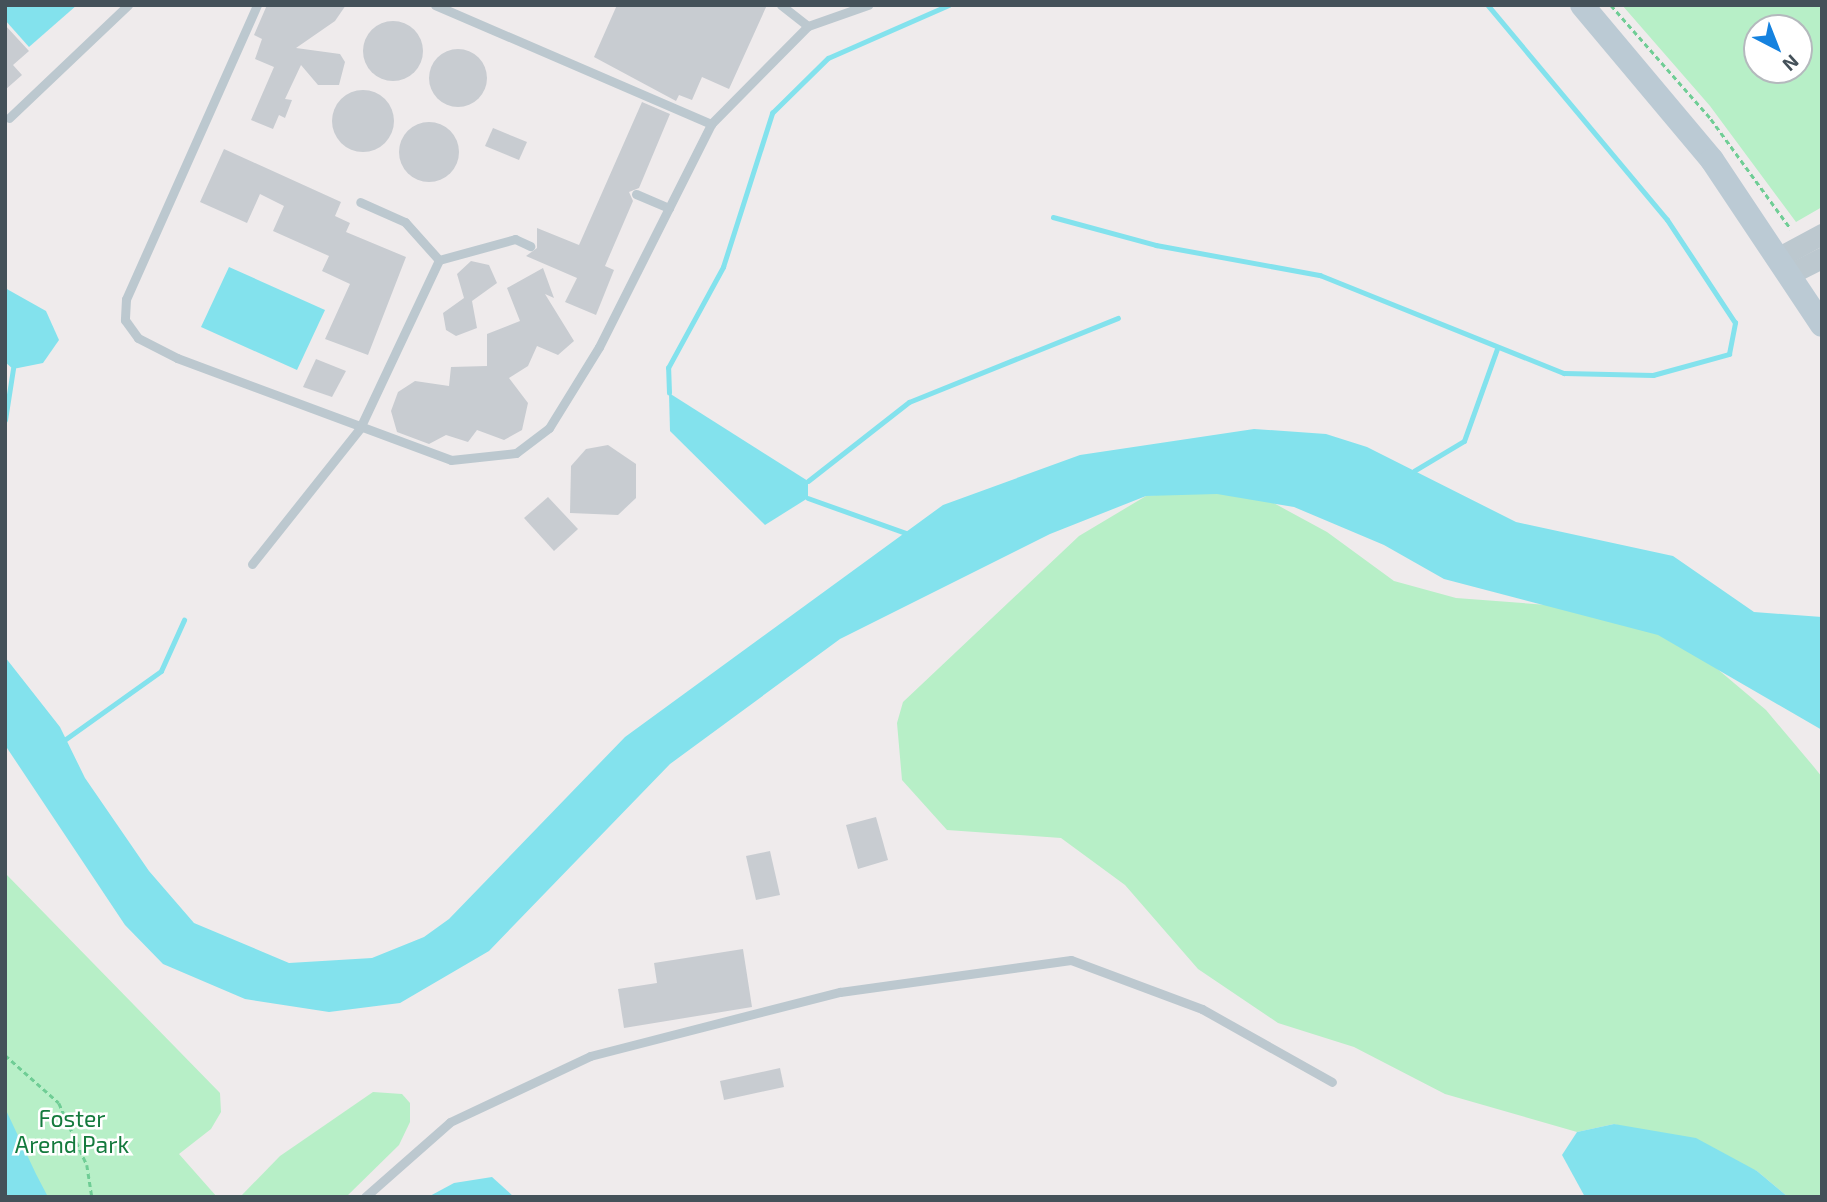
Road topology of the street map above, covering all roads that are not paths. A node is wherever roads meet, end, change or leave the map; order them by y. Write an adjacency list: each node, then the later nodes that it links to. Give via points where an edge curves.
1 (128, 5): 8 (lane)
2 (257, 5): 19 (lane, via 126,299 125,320 138,338 177,358)
3 (435, 5): 9 (lane)
4 (781, 5): 7 (lane)
5 (868, 5): 7 (lane)
6 (1581, 5): 17 (main road, via 1712,160)
7 (808, 26): 9 (lane)
8 (9, 118)
9 (711, 124): 12 (lane)
10 (636, 194): 12 (lane)
11 (360, 202): 16 (lane, via 405,222)
12 (669, 208): 19 (lane, via 599,347 549,428 529,446 482,460 450,460)
13 (1822, 234): 17 (street)
14 (530, 246): 16 (lane, via 515,239)
15 (1822, 258): 17 (street)
16 (439, 260): 19 (lane)
17 (1786, 265): 18 (main road)
18 (1822, 325)
19 (359, 428): 20 (lane)
20 (252, 564)
21 (1332, 1082): 22 (lane, via 1202,1009 1071,960 840,992 590,1056 450,1122)
22 (365, 1197)

